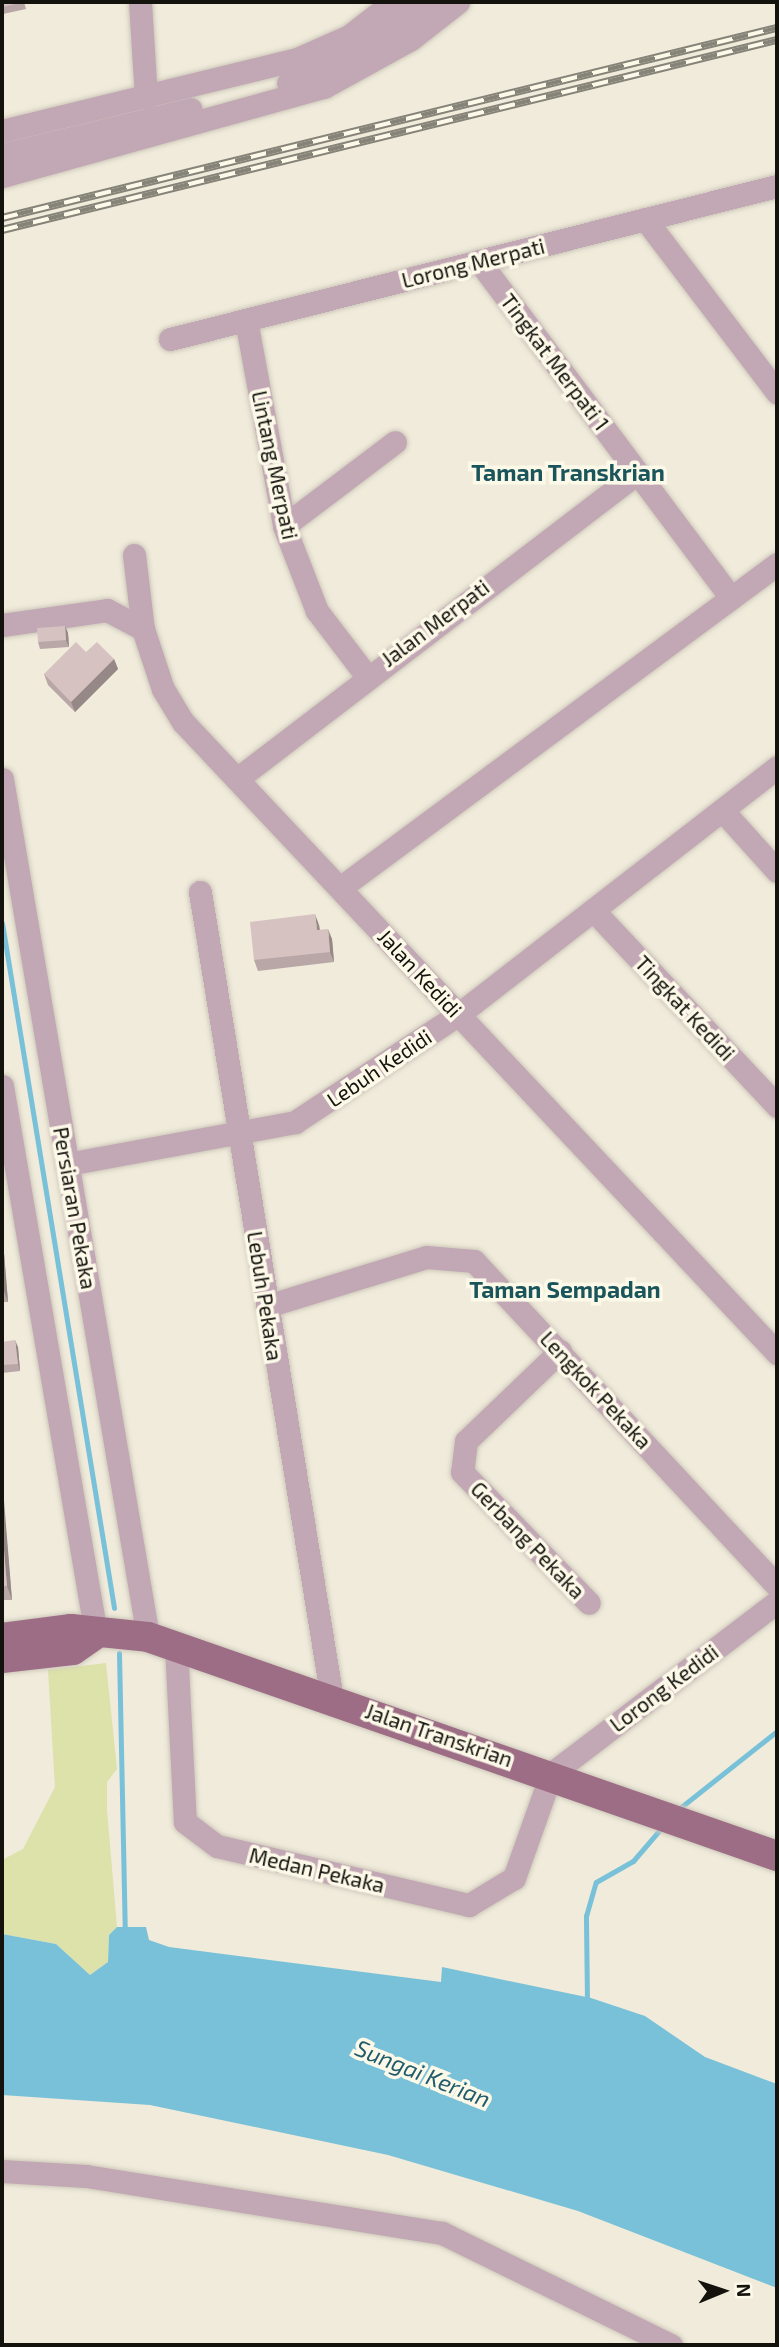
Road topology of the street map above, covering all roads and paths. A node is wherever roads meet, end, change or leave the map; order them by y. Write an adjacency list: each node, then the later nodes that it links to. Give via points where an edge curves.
1 (140, 2): 5 (street)
2 (393, 2): 5 (street, via 349,36 297,59)
3 (426, 2): 7 (street, via 307,78)
4 (458, 2): 8 (street, via 411,39 324,87)
5 (146, 98): 6 (street)
6 (2, 131)
7 (2, 155)
8 (2, 177)
9 (777, 186): 10 (street, Lorong Merpati)
10 (645, 219): 11 (street, Lorong Merpati); 14 (street)
11 (479, 261): 12 (street, Lorong Merpati); 16 (street, Tingkat Merpati 1)
12 (246, 320): 13 (street, Lorong Merpati); 17 (street, Lintang Merpati)
13 (170, 339)
14 (777, 392)
15 (395, 442): 17 (street)
16 (637, 473): 20 (street, Tingkat Merpati 1); 23 (street, Jalan Merpati)
17 (284, 526): 23 (street, Lintang Merpati, via 317,611)
18 (134, 555): 22 (street, Jalan Kedidi)
19 (777, 564): 20 (street)
20 (731, 598): 29 (street)
21 (2, 625): 22 (street, via 107,610)
22 (143, 629): 26 (street, Jalan Kedidi, via 163,689 183,722)
23 (366, 675): 26 (street, Jalan Merpati)
24 (777, 768): 27 (street, Lebuh Kedidi)
25 (2, 779): 36 (street, Persiaran Pekaka)
26 (237, 779): 29 (street, Jalan Kedidi)
27 (722, 810): 28 (street); 31 (street, Lebuh Kedidi)
28 (777, 871)
29 (340, 888): 32 (street, Jalan Kedidi)
30 (200, 892): 35 (street, Lebuh Pekaka)
31 (593, 910): 32 (street, Lebuh Kedidi); 34 (street, Tingkat Kedidi)
32 (458, 1014): 35 (street, Lebuh Kedidi, via 295,1122); 39 (street, Jalan Kedidi)
33 (2, 1086): 43 (street)
34 (777, 1106)
35 (239, 1137): 36 (street, Lebuh Kedidi); 37 (street, Lebuh Pekaka)
36 (67, 1164): 45 (street, Persiaran Pekaka)
37 (267, 1306): 38 (street, Lengkok Pekaka, via 451,1255 492,1275); 47 (street, Lebuh Pekaka)
38 (560, 1351): 40 (street, Lengkok Pekaka); 42 (street, Gerbang Pekaka, via 466,1440 462,1472)
39 (777, 1353)
40 (777, 1586)
41 (777, 1602): 48 (street, Lorong Kedidi)
42 (589, 1603)
43 (96, 1634): 44 (main road, Jalan Transkrian, via 71,1629); 45 (main road, Jalan Transkrian); 46 (main road, via 73,1650)
44 (2, 1638)
45 (162, 1641): 47 (main road, Jalan Transkrian); 48 (street, Medan Pekaka, via 185,1822 217,1846 468,1905 514,1878)
46 (2, 1658)
47 (332, 1699): 48 (main road, Jalan Transkrian)
48 (551, 1774): 49 (main road, Jalan Transkrian)
49 (777, 1856)
50 (2, 2171): 51 (street, via 86,2176 442,2233)
51 (671, 2345)

